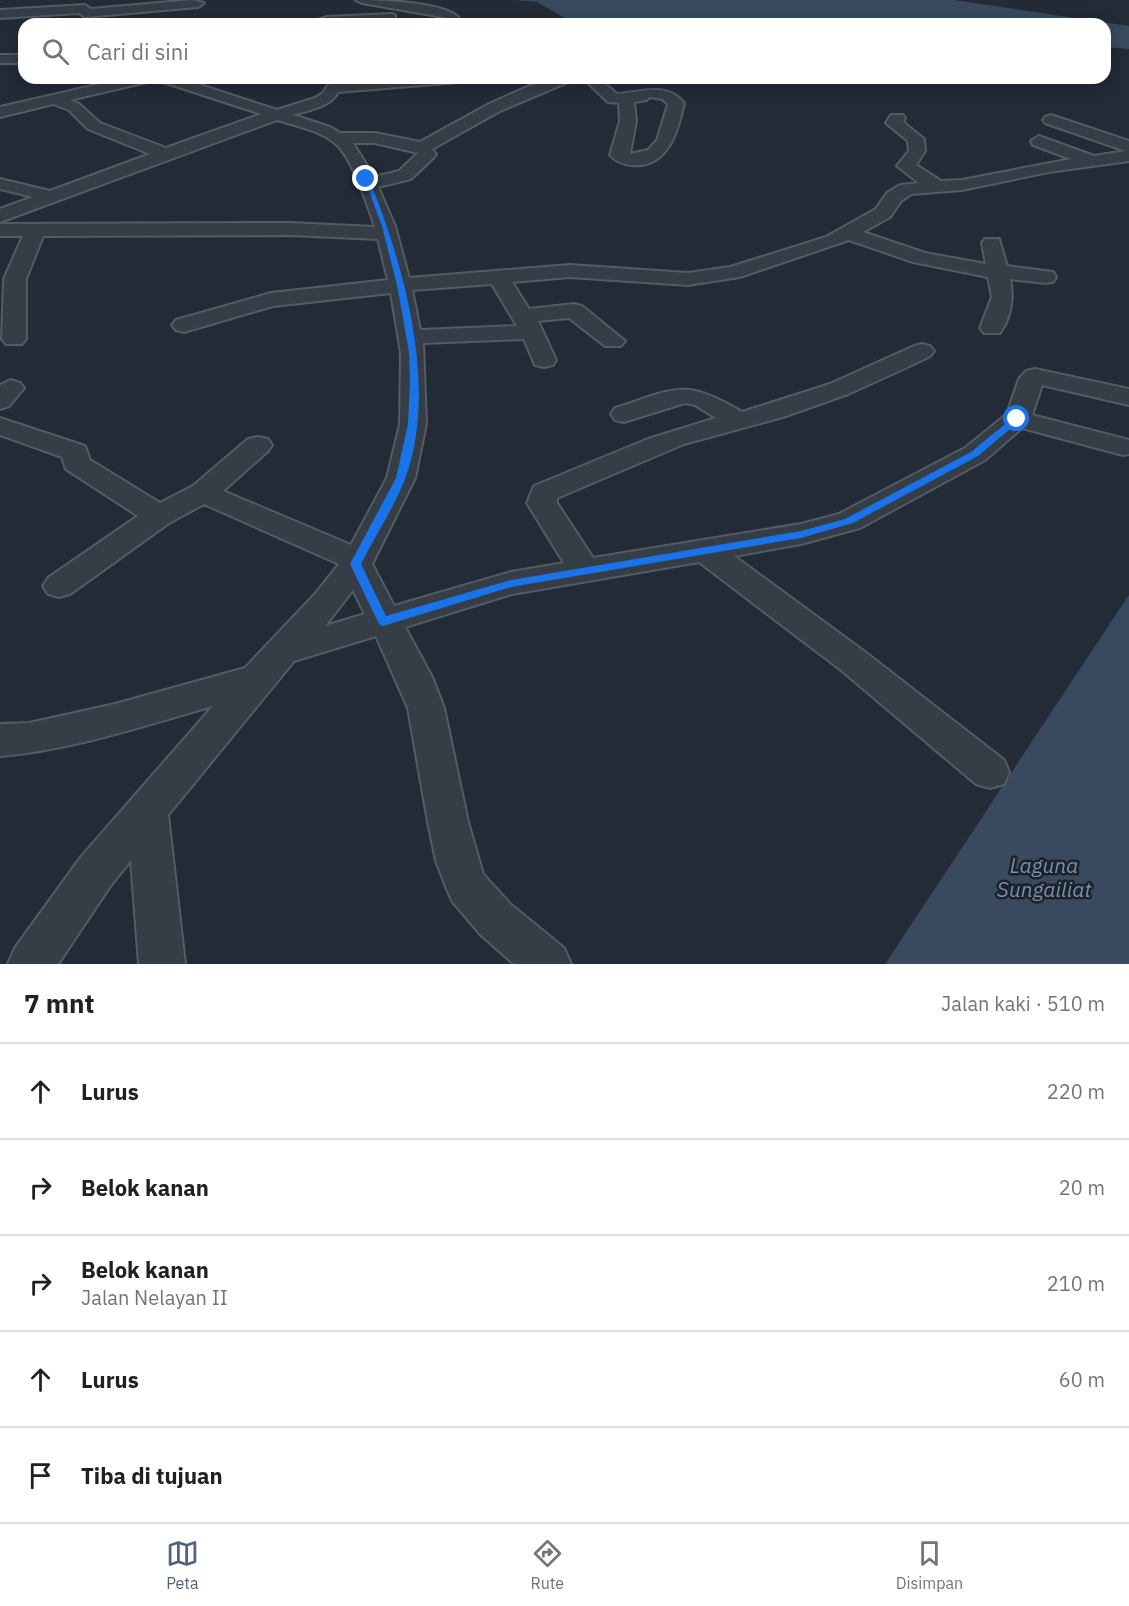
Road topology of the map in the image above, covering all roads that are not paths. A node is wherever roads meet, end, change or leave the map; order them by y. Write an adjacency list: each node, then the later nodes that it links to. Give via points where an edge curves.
1 (362, 0): 5 (street, via 447,14)
2 (198, 5): 3 (street)
3 (85, 11): 4 (street)
4 (4, 13): 6 (street)
5 (452, 18)
6 (3, 27)
7 (0, 59): 8 (street)
8 (18, 59)
9 (121, 84): 15 (street)
10 (197, 84): 18 (street)
11 (335, 84): 18 (street, via 329,96 320,101)
12 (549, 84): 23 (street, via 483,113)
13 (596, 84): 16 (street, via 611,98)
14 (653, 85): 16 (street); 16 (street, via 676,103 662,147 655,155 632,160 619,155 629,124)
15 (55, 100): 17 (street); 25 (street, via 74,106 94,126)
16 (626, 100)
17 (0, 112)
18 (276, 114): 21 (street); 25 (street)
19 (897, 118): 30 (street, via 894,123 916,139 917,151 906,166)
20 (1051, 120): 24 (street)
21 (338, 138): 23 (street, via 375,138); 29 (street, via 356,159)
22 (1039, 141): 27 (street)
23 (423, 147): 29 (street, via 426,154 405,175)
24 (1129, 147)
25 (168, 155): 31 (street)
26 (1129, 156): 27 (street)
27 (1093, 160): 30 (street, via 962,185)
28 (0, 184): 31 (street)
29 (368, 184): 33 (street)
30 (936, 186): 34 (street, via 899,192 883,213)
31 (52, 198): 32 (street)
32 (1, 225): 35 (street)
33 (386, 230): 35 (street); 40 (street)
34 (846, 233): 37 (street, via 920,258); 38 (street, via 833,241 745,270 703,277 580,271)
35 (33, 235): 41 (street)
36 (992, 243): 37 (street)
37 (998, 272): 39 (street); 44 (street, via 1003,297)
38 (498, 277): 40 (street); 42 (street)
39 (1045, 277)
40 (400, 285): 43 (street, via 271,300); 45 (street)
41 (7, 310): 46 (street)
42 (528, 324): 45 (street); 47 (street, via 574,311); 49 (street)
43 (184, 325)
44 (992, 328)
45 (409, 337): 60 (street, via 413,424 401,478)
46 (14, 339)
47 (613, 341)
48 (922, 351): 53 (street, via 789,407)
49 (544, 360)
50 (1129, 397): 52 (street, via 1035,376 1030,379)
51 (624, 414): 53 (street, via 684,395 703,399)
52 (1017, 419): 56 (street); 59 (street, via 975,454 849,521 801,534)
53 (739, 421): 61 (street, via 676,438 544,493 542,503)
54 (0, 426): 58 (street, via 75,452 76,463)
55 (258, 445): 57 (street)
56 (1123, 447)
57 (203, 493): 58 (street); 60 (street)
58 (159, 516): 62 (street)
59 (703, 549): 61 (street); 67 (street, via 853,661)
60 (356, 562): 63 (street); 64 (street)
61 (584, 570): 63 (street, via 511,584)
62 (59, 586)
63 (383, 621): 64 (street); 71 (street, via 426,708 452,841 467,887 495,919)
64 (283, 651): 65 (street)
65 (257, 679): 66 (street, via 115,719 29,738); 68 (street)
66 (0, 740)
67 (990, 772)
68 (147, 810): 69 (street, via 96,871); 70 (street)
69 (31, 964)
70 (162, 964)
71 (548, 964)

